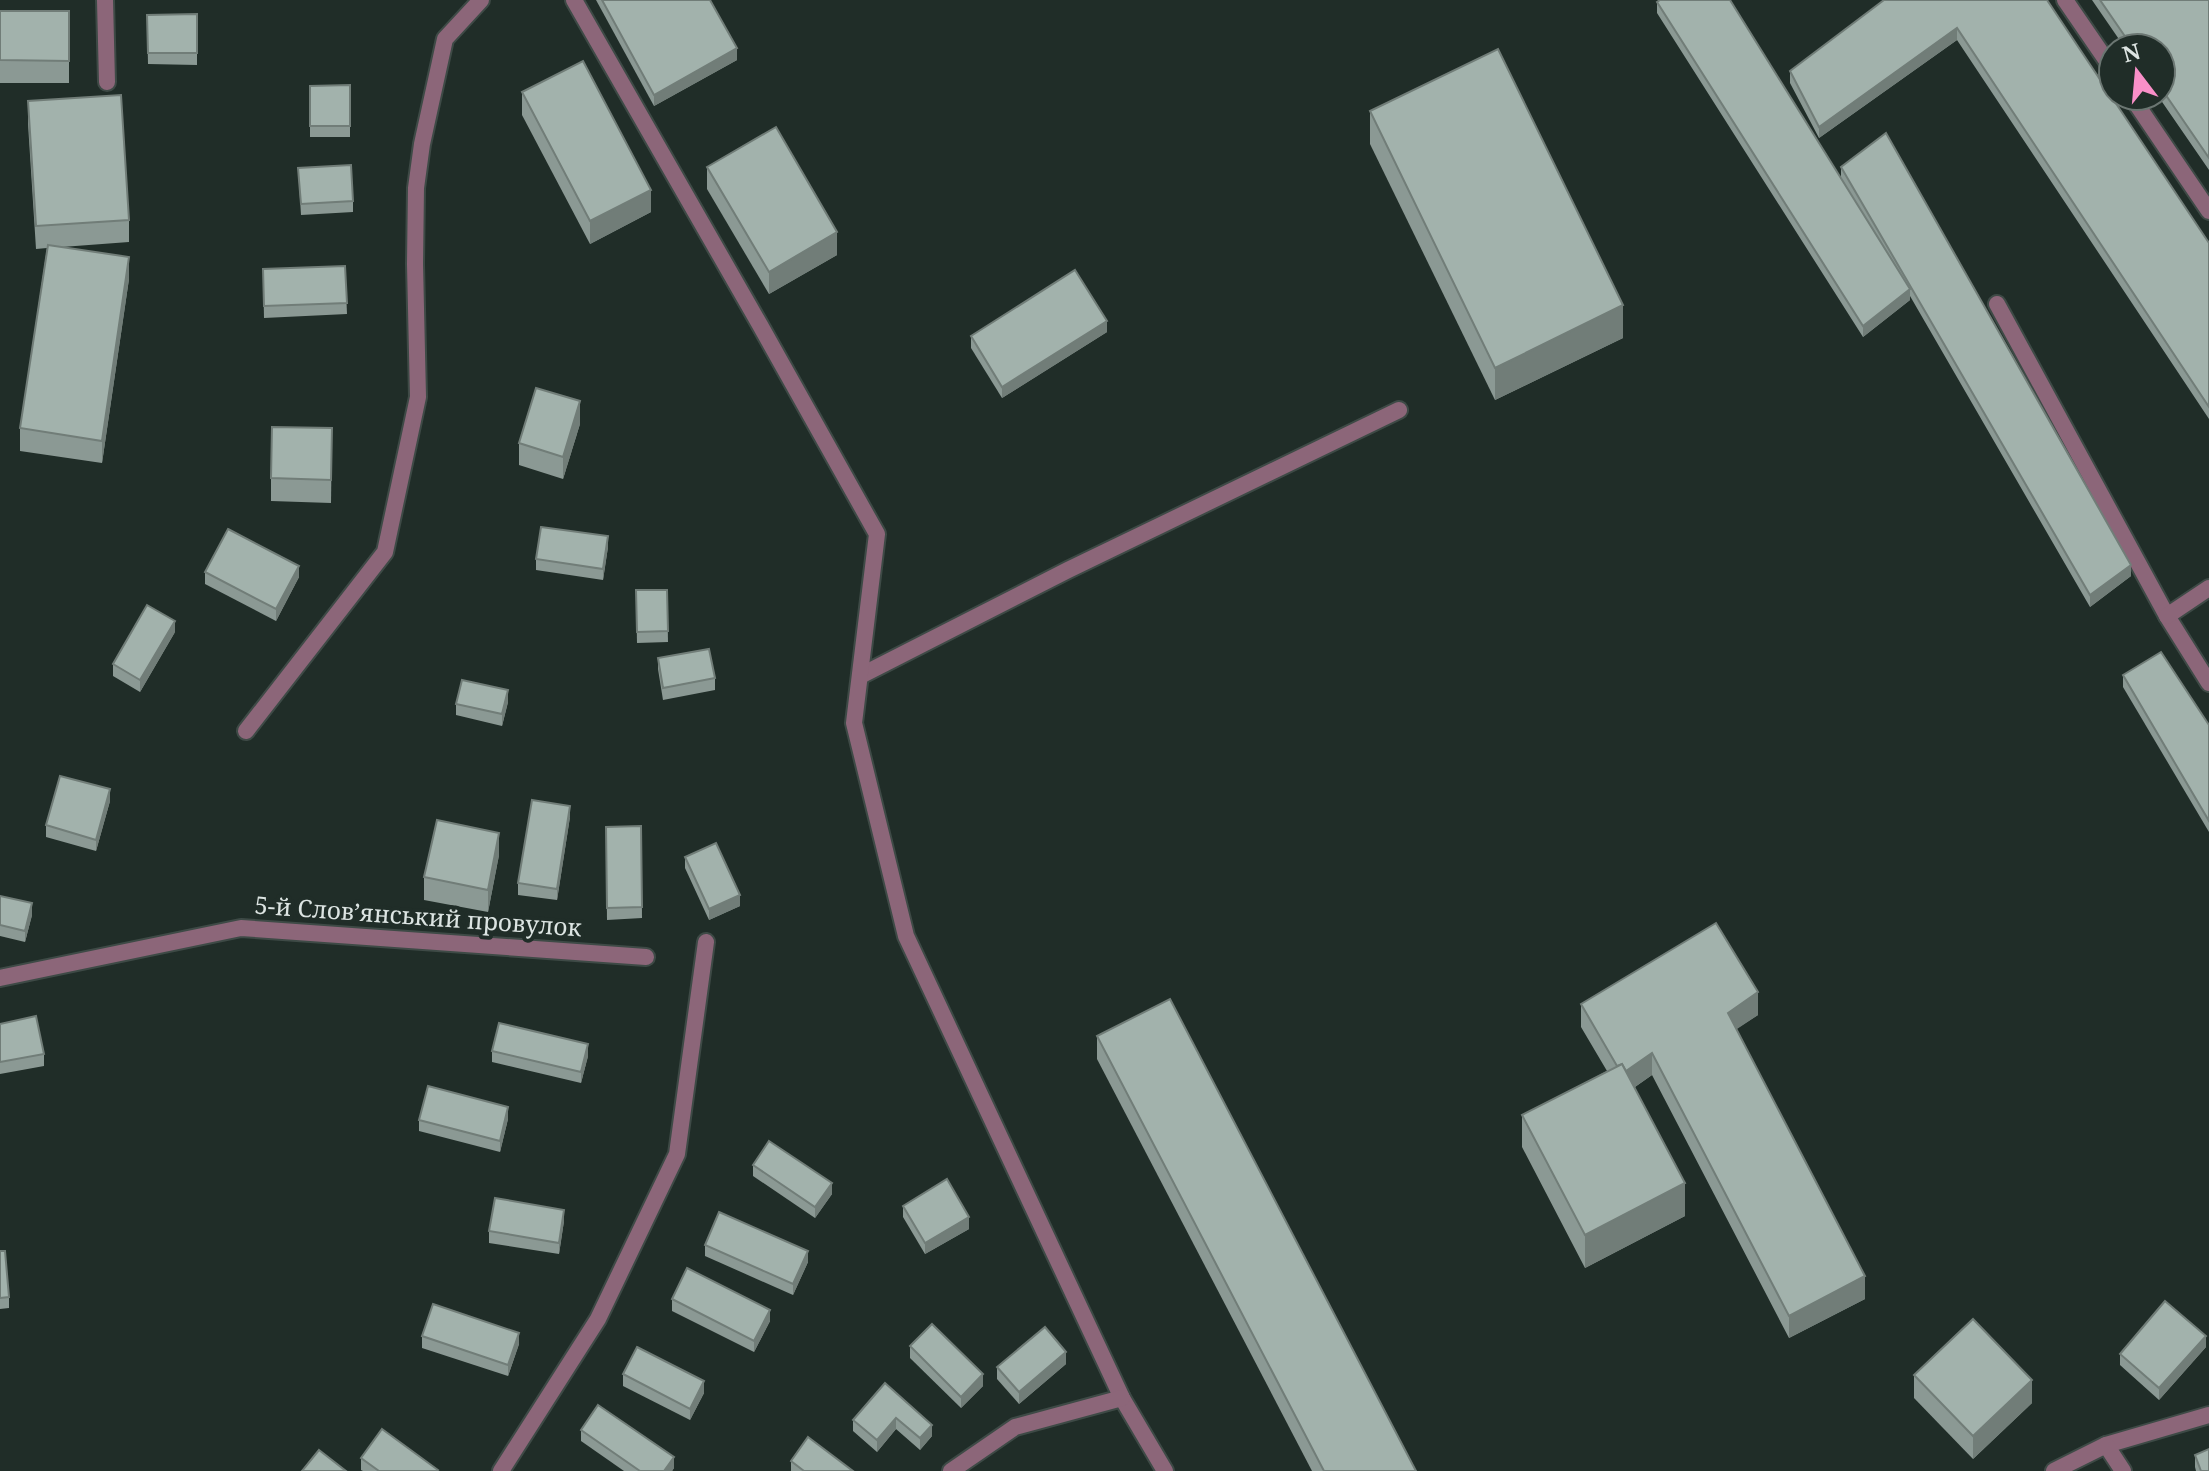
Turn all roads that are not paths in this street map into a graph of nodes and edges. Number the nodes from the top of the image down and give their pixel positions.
1 (105, 0) edge
2 (481, 0) edge
3 (574, 0) edge
4 (2065, 0) edge
5 (2097, 47) edge
6 (107, 82) dead end
7 (2142, 112) edge
8 (2209, 211) edge
9 (1997, 304) dead end
10 (1399, 410) dead end
11 (2209, 588) edge
12 (2167, 616) junction
13 (860, 676) junction
14 (2209, 683) edge
15 (246, 731) dead end
16 (706, 942) dead end
17 (646, 957) dead end
18 (0, 978) edge
19 (1122, 1398) junction
20 (2209, 1415) edge
21 (2106, 1445) junction
22 (501, 1471) edge
23 (951, 1471) edge
24 (1165, 1471) edge
25 (2054, 1471) edge
26 (2123, 1471) edge

1 - 6 street
2 - 15 street
3 - 13 street
4 - 5 street
7 - 8 street
9 - 12 street
10 - 13 street
11 - 12 street
12 - 14 street
13 - 19 street
16 - 22 street
17 - 18 street, 5-й Слов’янський провулок
19 - 23 street
19 - 24 street
20 - 21 street
21 - 25 street
21 - 26 street

